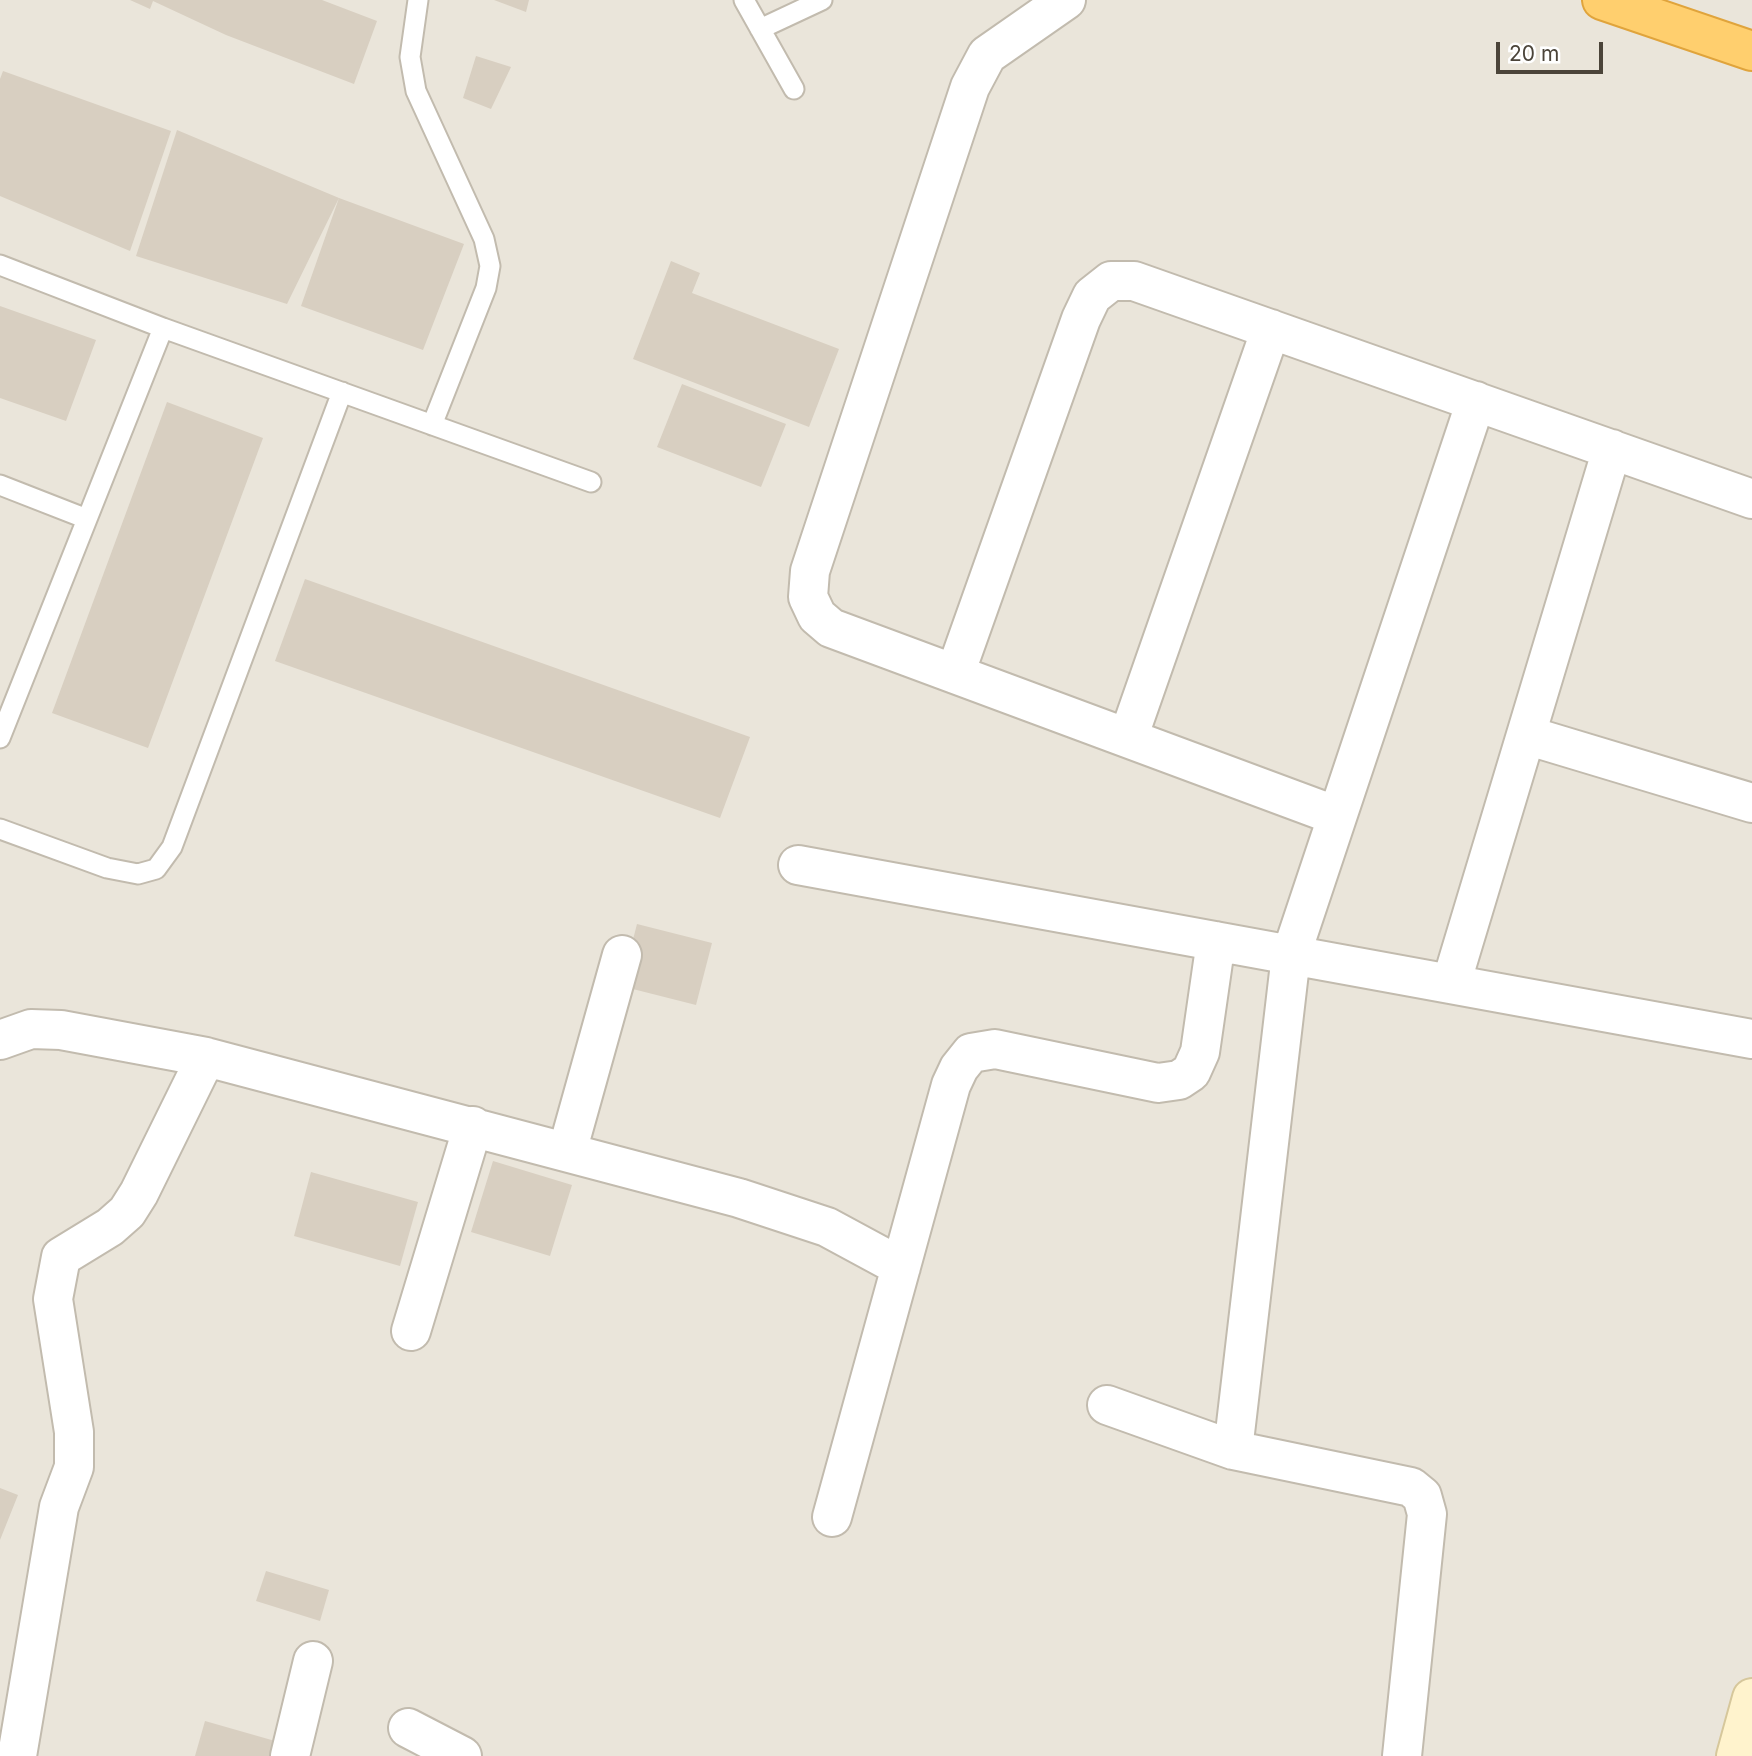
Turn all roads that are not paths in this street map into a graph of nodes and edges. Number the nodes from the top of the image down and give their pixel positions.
1 (418, 0) edge
2 (744, 0) edge
3 (821, 0) edge
4 (1066, 0) edge
5 (1602, 0) edge
6 (760, 29) junction
7 (1752, 51) edge
8 (794, 89) dead end
9 (0, 265) edge
10 (163, 328) junction
11 (1271, 329) junction
12 (342, 392) junction
13 (1476, 401) junction
14 (432, 425) junction
15 (1612, 449) junction
16 (591, 482) dead end
17 (0, 485) edge
18 (1752, 499) edge
19 (87, 519) junction
20 (955, 674) junction
21 (1526, 735) junction
22 (0, 738) edge
23 (1128, 738) junction
24 (1752, 803) edge
25 (1337, 817) junction
26 (0, 829) edge
27 (798, 865) dead end
28 (1216, 941) junction
29 (622, 955) dead end
30 (1291, 955) junction
31 (1451, 984) junction
32 (1752, 1039) edge
33 (0, 1040) edge
34 (206, 1057) junction
35 (473, 1126) junction
36 (567, 1152) junction
37 (901, 1268) junction
38 (411, 1331) dead end
39 (1107, 1405) dead end
40 (1233, 1450) junction
41 (832, 1517) dead end
42 (313, 1661) dead end
43 (1752, 1698) edge
44 (408, 1728) dead end
45 (454, 1754) edge
46 (17, 1756) edge
47 (290, 1756) edge
48 (1402, 1756) edge
49 (1736, 1756) edge

1 - 14 lane
2 - 6 lane
3 - 6 lane
4 - 20 street
5 - 7 highway
6 - 8 lane
9 - 10 lane
10 - 12 lane
10 - 19 lane
11 - 13 street
11 - 20 street
11 - 23 street
12 - 14 lane
12 - 26 lane
13 - 15 street
13 - 25 street
14 - 16 lane
15 - 18 street
15 - 21 street
17 - 19 lane
19 - 22 lane
20 - 23 street
21 - 24 street
21 - 31 street
23 - 25 street
25 - 30 street
27 - 28 street
28 - 30 street
28 - 37 street
29 - 36 street
30 - 31 street
30 - 40 street
31 - 32 street
33 - 34 street
34 - 35 street
34 - 46 street
35 - 36 street
35 - 38 street
36 - 37 street
37 - 41 street
39 - 40 street
40 - 48 street
42 - 47 street
43 - 49 street
44 - 45 street

